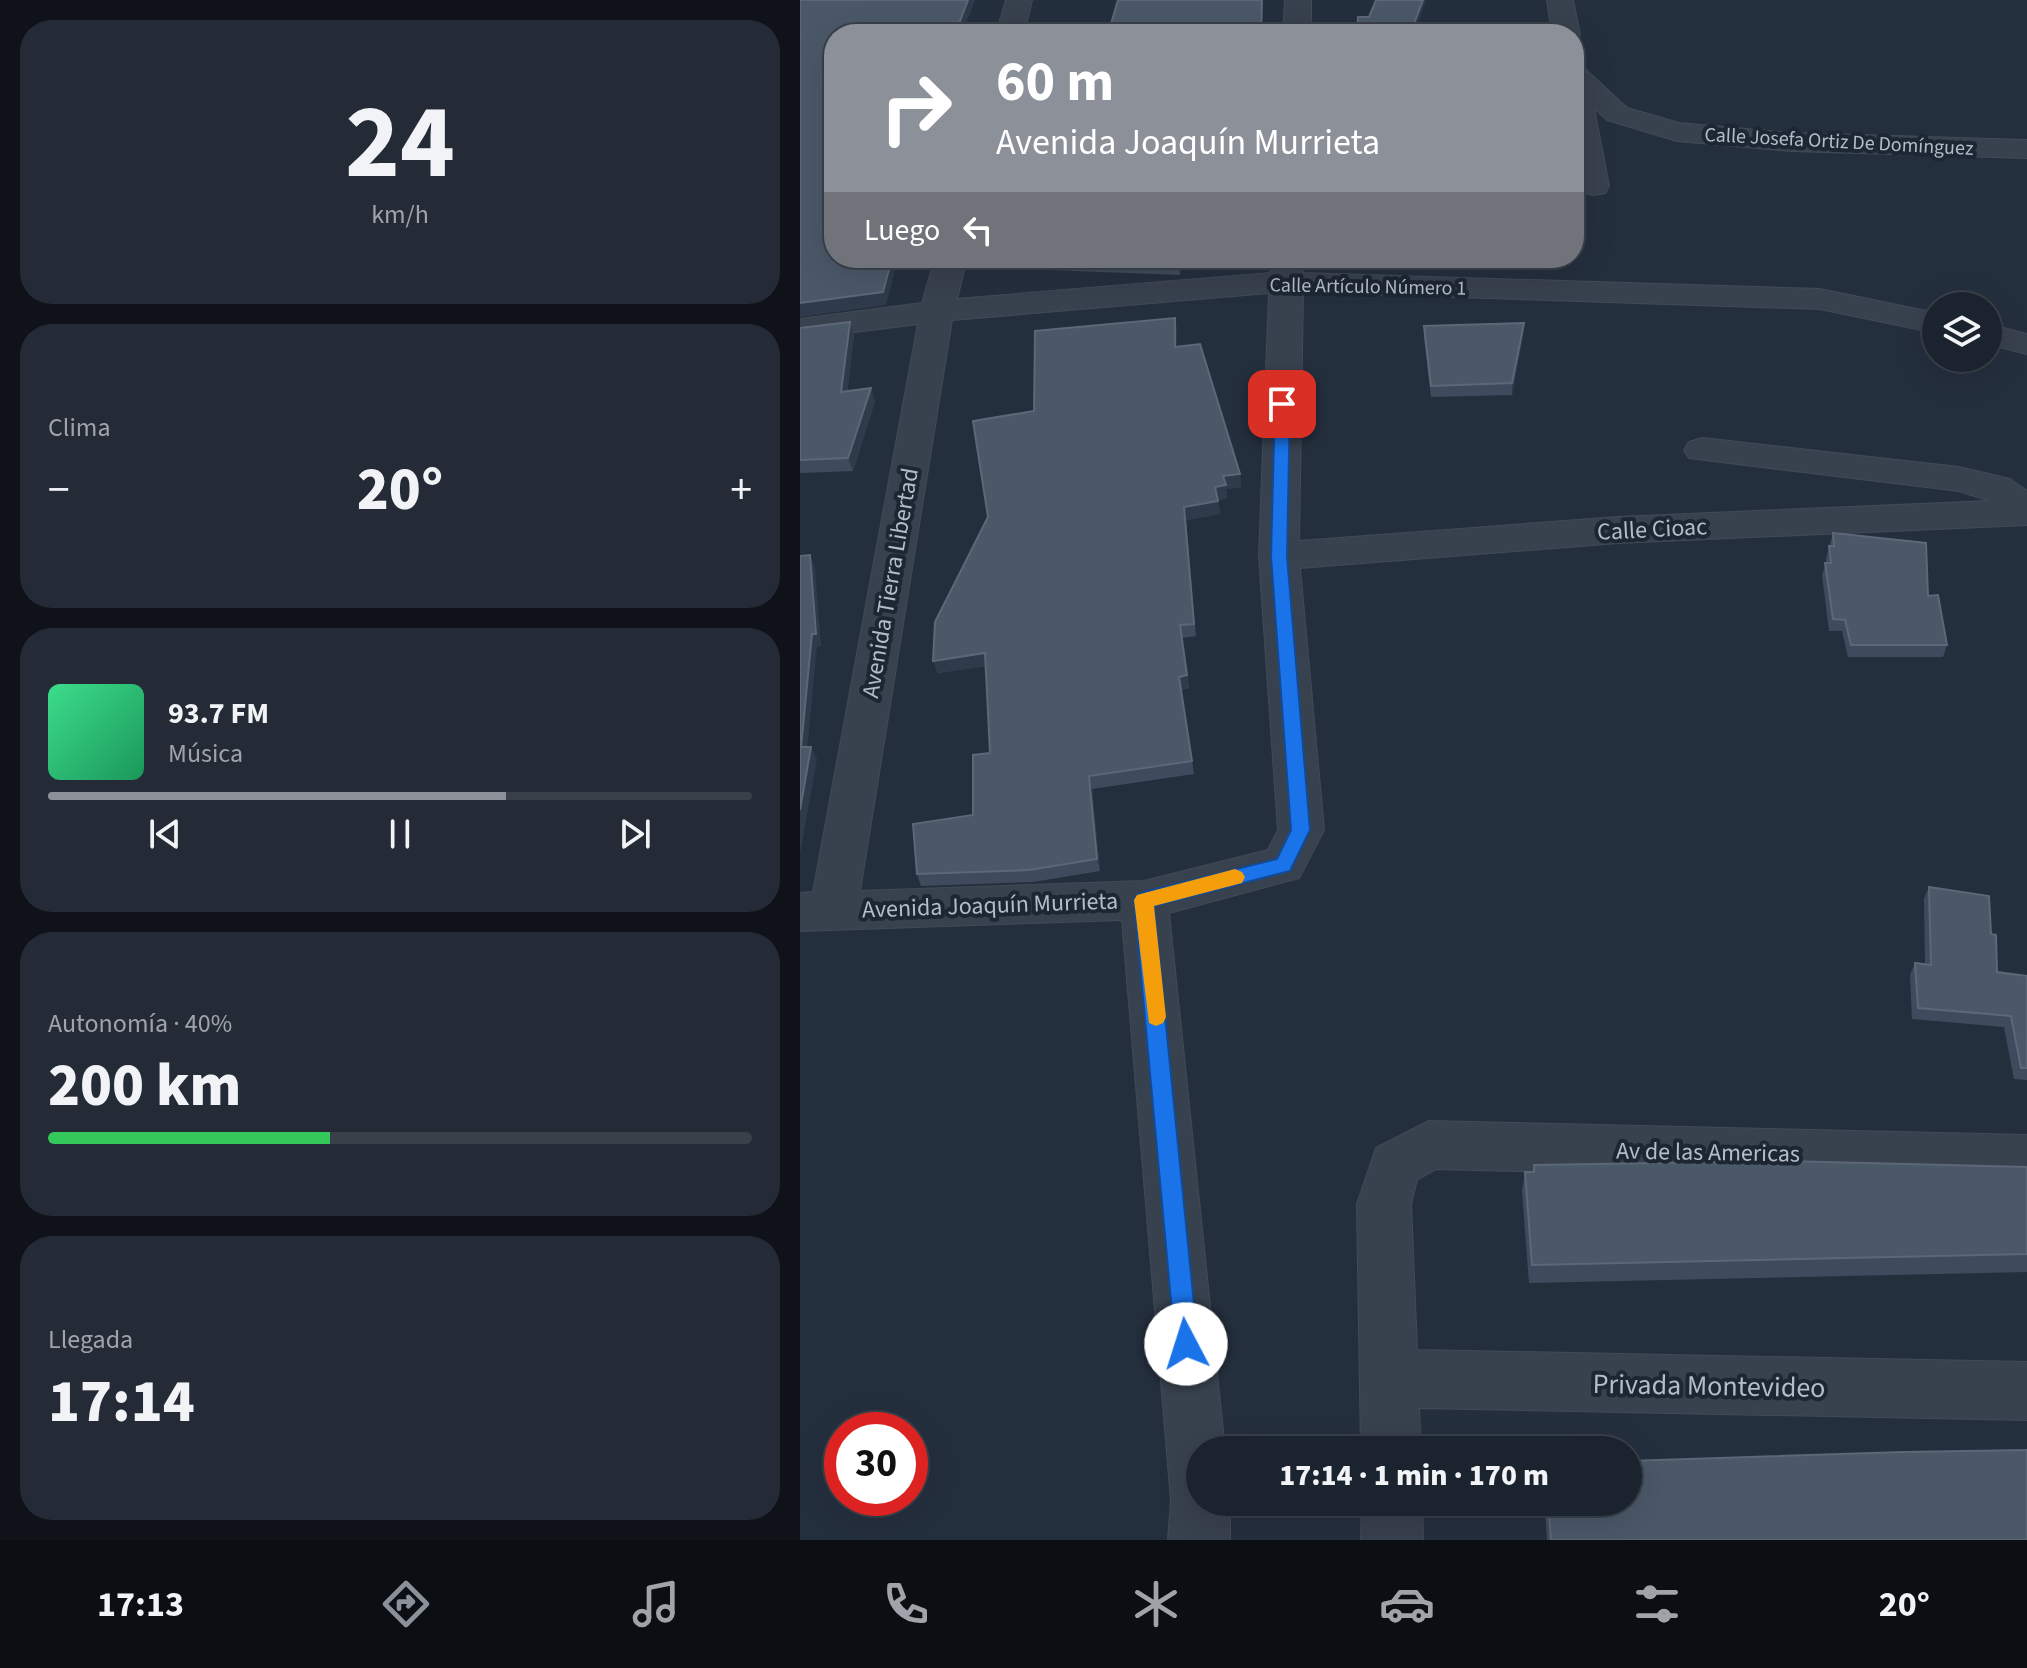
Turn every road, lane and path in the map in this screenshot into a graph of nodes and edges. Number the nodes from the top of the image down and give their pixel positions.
1 (1019, 0) edge
2 (1298, 0) edge
3 (1560, 0) edge
4 (1013, 24) edge
5 (1297, 24) edge
6 (1564, 24) edge
7 (1584, 86) edge
8 (1584, 132) edge
9 (2027, 149) edge
10 (1594, 186) dead end
11 (948, 268) edge
12 (1286, 270) edge
13 (937, 311) junction
14 (1922, 320) edge
15 (800, 329) edge
16 (2002, 338) edge
17 (2027, 344) edge
18 (1702, 450) dead end
19 (2027, 510) edge
20 (1279, 556) junction
21 (1144, 900) junction
22 (816, 911) edge
23 (2027, 1159) edge
24 (1390, 1378) junction
25 (2027, 1391) edge
26 (1194, 1436) edge
27 (1391, 1436) edge
28 (1200, 1516) edge
29 (1392, 1516) edge
30 (1199, 1540) edge
31 (1392, 1540) edge

1 - 4 street
2 - 5 street
3 - 6 street
7 - 9 street, Calle Josefa Ortiz De Domínguez
8 - 10 street
11 - 13 street, Avenida Tierra Libertad
12 - 13 street, Calle Artículo Número 1
12 - 14 street, Calle Artículo Número 1
12 - 20 street, Avenida Joaquín Murrieta
13 - 15 street, Calle Artículo Número 1
13 - 22 street, Avenida Tierra Libertad
16 - 17 street
18 - 19 street
19 - 20 street, Calle Cioac
20 - 21 street, Avenida Joaquín Murrieta
21 - 22 street, Avenida Joaquín Murrieta
21 - 26 street
23 - 24 street, Av de las Americas
24 - 25 street, Privada Montevideo
24 - 27 street
28 - 30 street
29 - 31 street

